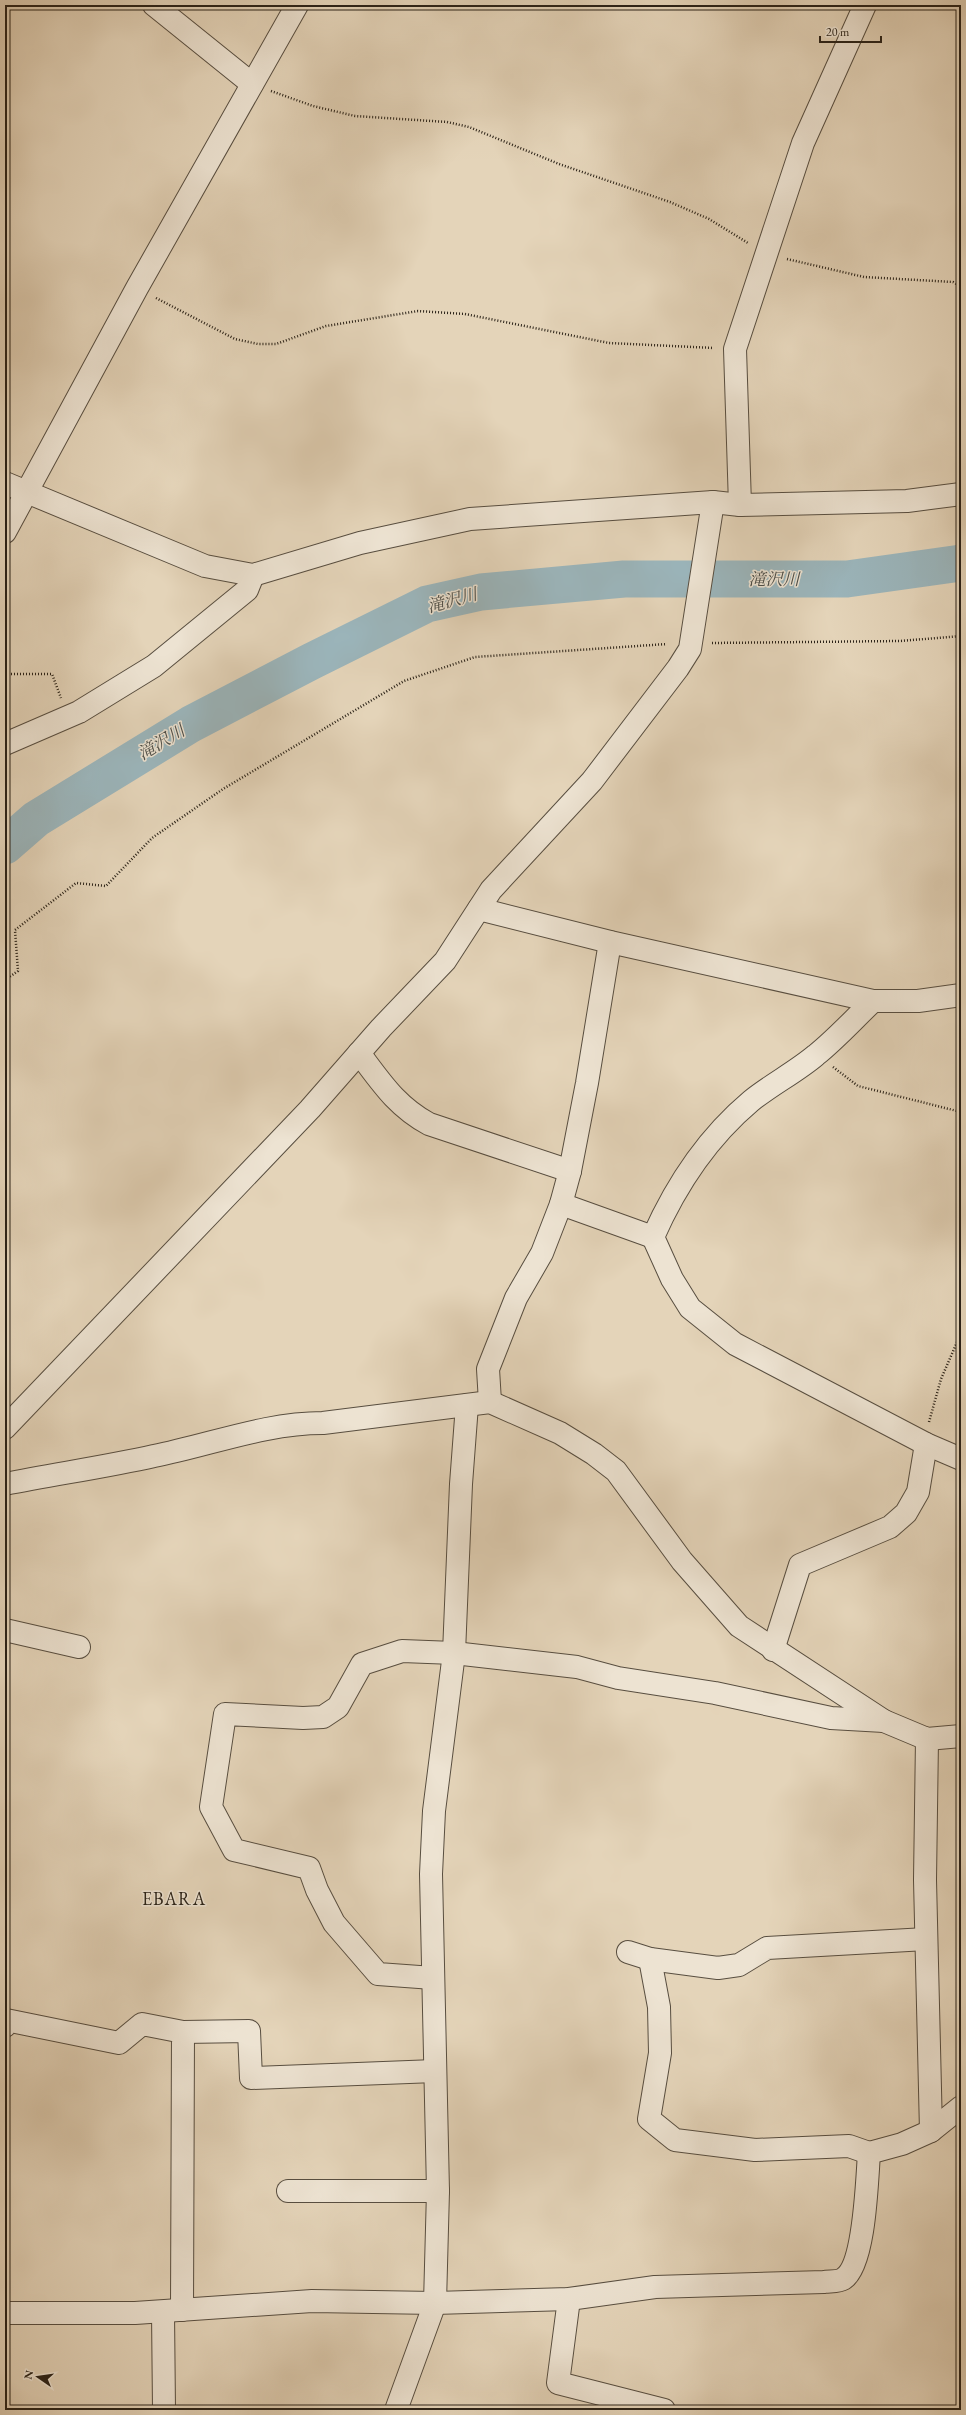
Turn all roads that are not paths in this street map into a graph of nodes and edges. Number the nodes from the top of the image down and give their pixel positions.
1 (154, 5) edge
2 (297, 5) edge
3 (865, 5) edge
4 (252, 84) junction
5 (5, 483) edge
6 (27, 494) junction
7 (961, 494) edge
8 (740, 505) junction
9 (712, 507) junction
10 (5, 532) edge
11 (253, 575) junction
12 (5, 744) edge
13 (479, 909) junction
14 (610, 942) junction
15 (961, 995) edge
16 (873, 1001) junction
17 (359, 1054) junction
18 (570, 1171) junction
19 (561, 1204) junction
20 (653, 1237) junction
21 (490, 1402) junction
22 (468, 1405) junction
23 (5, 1428) edge
24 (926, 1444) junction
25 (961, 1459) edge
26 (5, 1484) edge
27 (5, 1630) edge
28 (79, 1647) dead end
29 (773, 1650) junction
30 (454, 1654) junction
31 (884, 1721) junction
32 (961, 1736) edge
33 (927, 1739) junction
34 (926, 1939) junction
35 (628, 1952) dead end
36 (650, 1959) junction
37 (433, 1978) junction
38 (5, 2026) edge
39 (183, 2032) junction
40 (435, 2071) junction
41 (961, 2107) edge
42 (931, 2131) junction
43 (870, 2153) junction
44 (288, 2191) dead end
45 (438, 2191) junction
46 (569, 2299) junction
47 (435, 2303) junction
48 (172, 2311) junction
49 (5, 2313) edge
50 (659, 2409) edge
51 (164, 2410) edge
52 (396, 2410) edge

1 - 4 street
2 - 4 street
3 - 8 street
4 - 6 street
5 - 6 street
6 - 10 street
6 - 11 street
7 - 8 street
8 - 9 street
9 - 11 street
9 - 13 street
11 - 12 street
13 - 14 street
13 - 17 street
14 - 16 street
14 - 18 street
15 - 16 street
16 - 20 street
17 - 18 street
17 - 23 street
18 - 19 street
19 - 20 street
19 - 21 street
20 - 24 street
21 - 22 street
21 - 29 street
22 - 26 street
22 - 30 street
24 - 25 street
24 - 29 street
27 - 28 street
29 - 31 street
30 - 31 street
30 - 37 street
30 - 37 street
31 - 33 street
32 - 33 street
33 - 34 street
34 - 36 street
34 - 42 street
35 - 36 street
36 - 43 street
37 - 40 street
38 - 39 street
39 - 40 street
39 - 48 street
40 - 45 street
41 - 42 street
42 - 43 street
43 - 46 street
44 - 45 street
45 - 47 street
46 - 47 street
46 - 50 street
47 - 48 street
47 - 52 street
48 - 49 street
48 - 51 street

